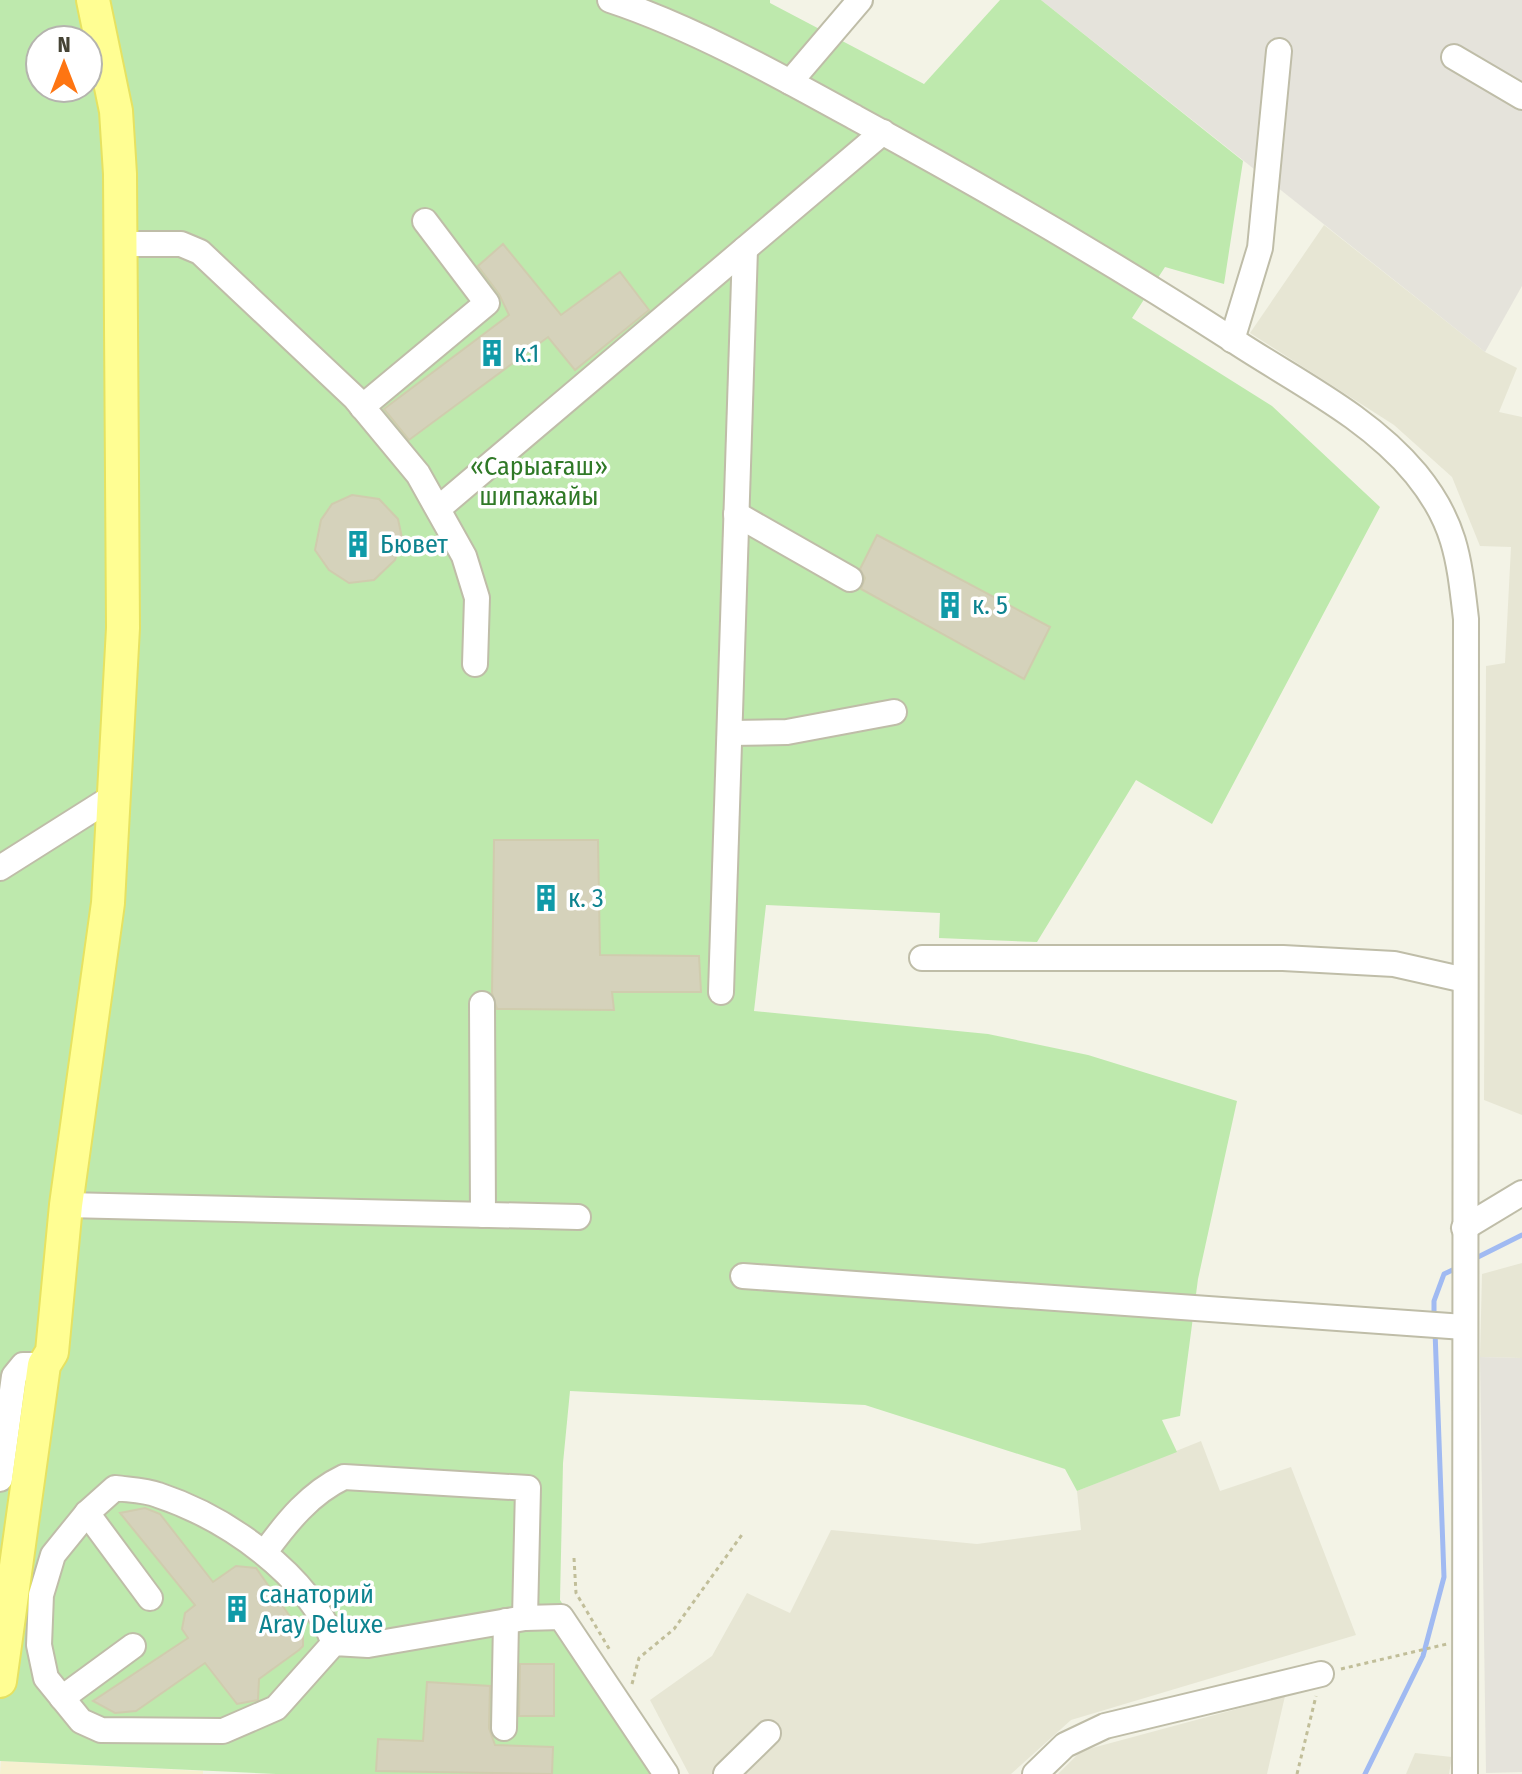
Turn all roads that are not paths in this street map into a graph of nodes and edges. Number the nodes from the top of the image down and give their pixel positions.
1 (93, 0) edge
2 (610, 0) edge
3 (860, 0) edge
4 (652, 8) edge
5 (1279, 51) dead end
6 (1454, 57) dead end
7 (790, 82) junction
8 (1522, 97) edge
9 (883, 132) junction
10 (425, 221) dead end
11 (121, 244) junction
12 (745, 249) junction
13 (1232, 340) junction
14 (362, 407) junction
15 (439, 508) junction
16 (736, 514) junction
17 (850, 579) dead end
18 (475, 664) dead end
19 (894, 712) dead end
20 (730, 733) junction
21 (114, 796) junction
22 (0, 868) edge
23 (922, 958) dead end
24 (1465, 980) junction
25 (721, 992) dead end
26 (482, 1004) dead end
27 (1522, 1193) edge
28 (66, 1205) junction
29 (483, 1215) junction
30 (578, 1217) dead end
31 (1464, 1228) junction
32 (743, 1276) dead end
33 (1464, 1327) junction
34 (44, 1365) junction
35 (0, 1479) edge
36 (87, 1513) junction
37 (265, 1552) junction
38 (150, 1598) dead end
39 (515, 1619) junction
40 (334, 1643) junction
41 (133, 1646) dead end
42 (1321, 1674) road end
43 (0, 1676) edge
44 (62, 1698) junction
45 (504, 1728) dead end
46 (768, 1733) dead end
47 (666, 1774) edge
48 (726, 1774) edge
49 (1035, 1774) edge
50 (1465, 1774) edge

1 - 11 main road
2 - 4 street
3 - 7 street
4 - 7 street
5 - 13 street
6 - 8 street
7 - 9 street
9 - 12 street
9 - 13 street
10 - 14 street
11 - 14 street
11 - 21 main road
12 - 15 street
12 - 16 street
13 - 24 street
14 - 15 street
15 - 18 street
16 - 17 street
16 - 20 street
19 - 20 street
20 - 25 street
21 - 22 street
21 - 28 main road
23 - 24 street
24 - 31 street
26 - 29 street
27 - 31 street
28 - 29 street
28 - 34 main road
29 - 30 street
31 - 33 street
32 - 33 street
33 - 50 street
34 - 35 street
34 - 43 main road
36 - 37 street
36 - 38 street
36 - 44 street
37 - 39 street
37 - 40 street
39 - 40 street
39 - 45 street
39 - 47 street
40 - 44 street
41 - 44 street
42 - 49 street
46 - 48 street

